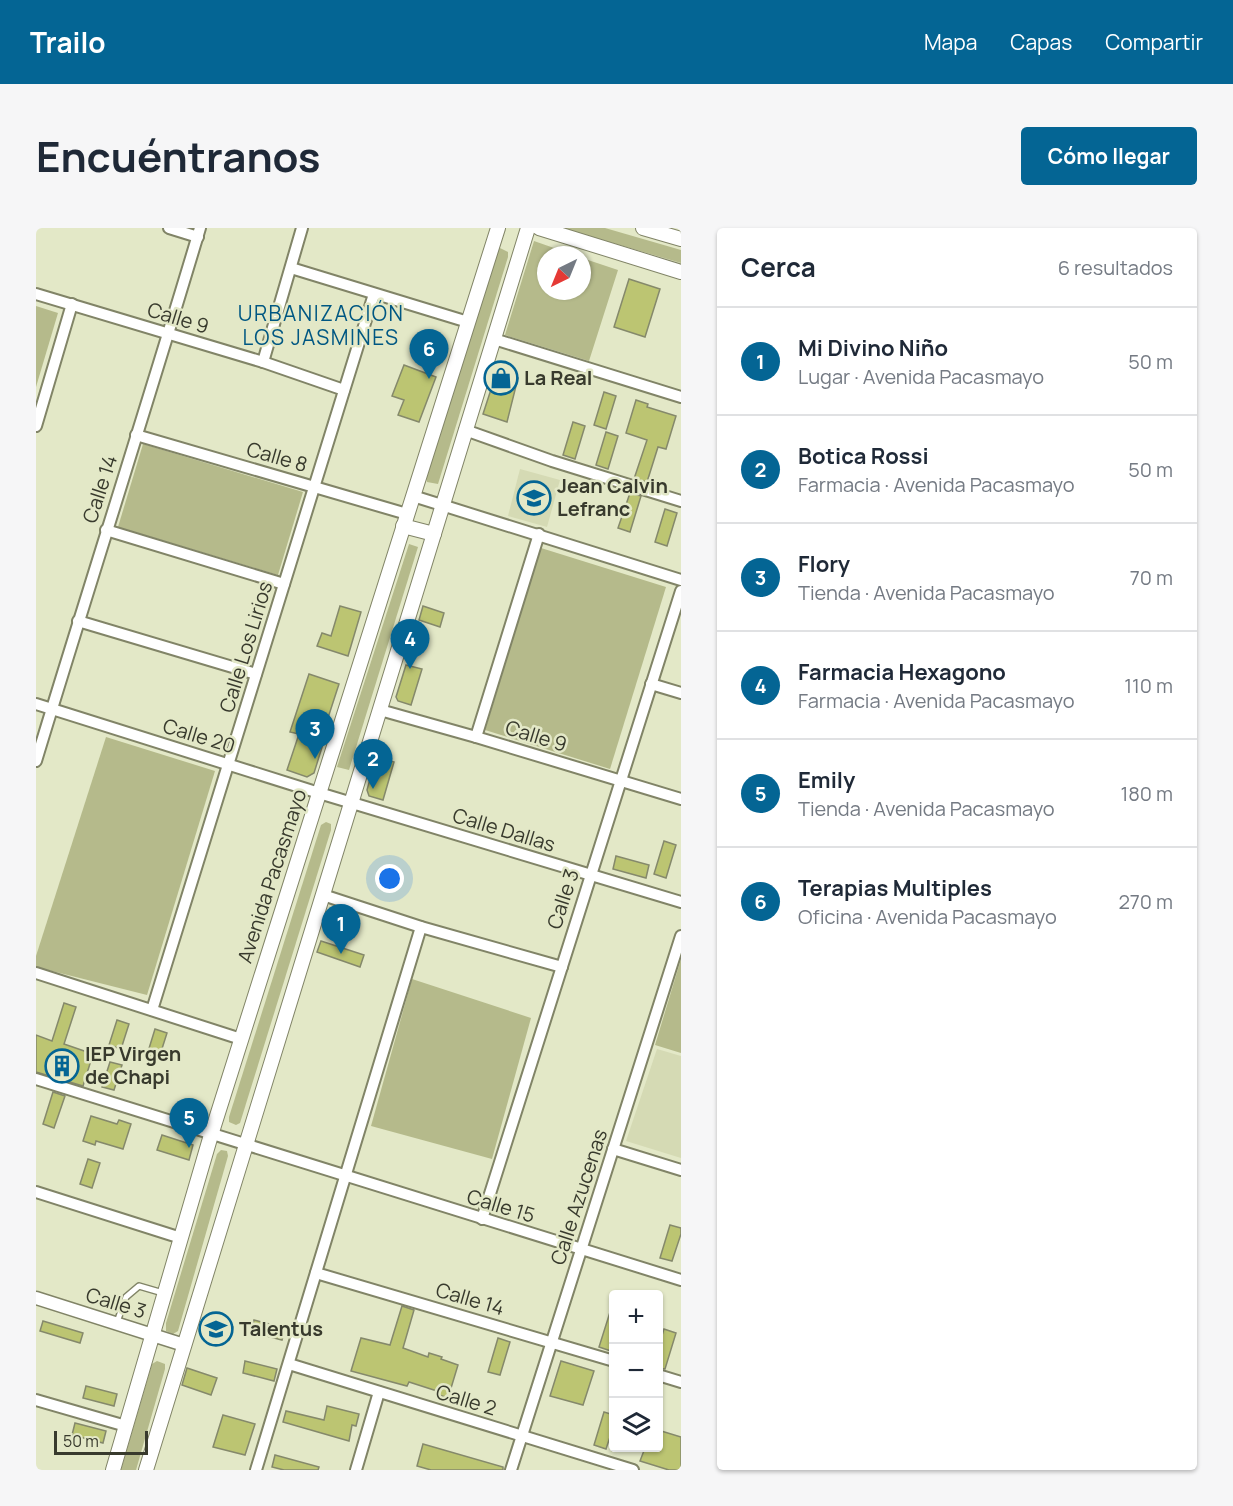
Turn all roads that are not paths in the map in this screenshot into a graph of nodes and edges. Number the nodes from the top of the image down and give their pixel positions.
1 (169, 228) edge
2 (302, 228) edge
3 (498, 228) edge
4 (528, 228) edge
5 (539, 228) edge
6 (643, 228) edge
7 (199, 232) edge
8 (681, 239) edge
9 (291, 268) junction
10 (681, 272) edge
11 (36, 294) edge
12 (374, 294) junction
13 (72, 304) junction
14 (468, 322) junction
15 (169, 335) junction
16 (494, 339) junction
17 (263, 362) junction
18 (344, 390) junction
19 (681, 397) edge
20 (39, 402) edge
21 (36, 426) edge
22 (465, 430) junction
23 (136, 435) junction
24 (314, 487) junction
25 (413, 496) junction
26 (681, 501) edge
27 (442, 504) junction
28 (405, 520) junction
29 (106, 530) junction
30 (434, 534) junction
31 (539, 534) junction
32 (681, 580) edge
33 (284, 584) junction
34 (681, 591) edge
35 (678, 613) edge
36 (78, 621) junction
37 (256, 674) junction
38 (651, 684) junction
39 (681, 693) edge
40 (36, 704) edge
41 (52, 709) junction
42 (380, 710) junction
43 (476, 737) junction
44 (36, 761) edge
45 (229, 764) junction
46 (619, 781) junction
47 (319, 793) junction
48 (681, 799) edge
49 (351, 802) junction
50 (591, 875) junction
51 (323, 895) junction
52 (681, 902) edge
53 (421, 927) junction
54 (681, 936) edge
55 (562, 967) junction
56 (36, 973) edge
57 (152, 1010) junction
58 (241, 1039) junction
59 (36, 1079) edge
60 (210, 1135) junction
61 (246, 1145) junction
62 (613, 1149) junction
63 (681, 1170) edge
64 (346, 1177) junction
65 (36, 1192) edge
66 (482, 1219) junction
67 (181, 1238) junction
68 (581, 1250) junction
69 (316, 1273) junction
70 (681, 1280) edge
71 (164, 1294) junction
72 (36, 1298) edge
73 (117, 1323) junction
74 (153, 1335) junction
75 (552, 1341) junction
76 (184, 1345) junction
77 (609, 1358) edge
78 (289, 1365) junction
79 (663, 1377) edge
80 (681, 1382) edge
81 (379, 1392) junction
82 (36, 1400) edge
83 (126, 1426) junction
84 (522, 1436) junction
85 (113, 1470) edge
86 (146, 1470) edge
87 (256, 1470) edge
88 (356, 1470) edge
89 (511, 1470) edge
90 (633, 1470) edge

1 - 7 street
2 - 9 street
3 - 14 main road, Avenida Pacasmayo
4 - 16 main road
5 - 10 main road
6 - 8 main road
7 - 15 street, Calle 14
9 - 12 street
9 - 17 street
11 - 13 street, Calle 9
12 - 14 street
12 - 18 street, Calle Los Lirios
13 - 15 street, Calle 9
13 - 20 street
14 - 25 main road, Avenida Pacasmayo
15 - 17 street, Calle 9
15 - 23 street, Calle 14
16 - 19 street
16 - 22 main road
17 - 18 street, Calle 9
18 - 24 street, Calle Los Lirios
20 - 21 street
22 - 26 street
22 - 27 main road
23 - 24 street, Calle 8
23 - 29 street, Calle 14
24 - 28 street, Calle 8
24 - 33 street, Calle Los Lirios
25 - 27 street
25 - 28 main road, Avenida Pacasmayo
27 - 30 main road
27 - 31 street
28 - 30 main road
28 - 47 main road, Avenida Pacasmayo
29 - 33 street
29 - 36 street, Calle 14
30 - 42 main road
31 - 32 street
31 - 43 street
33 - 37 street, Calle Los Lirios
34 - 35 street, Calle 3
35 - 38 street, Calle 3
36 - 37 street
36 - 41 street, Calle 14
37 - 45 street, Calle Los Lirios
38 - 39 street
38 - 46 street, Calle 3
40 - 41 street, Calle 20
41 - 44 street, Calle 14
41 - 45 street, Calle 20
42 - 43 street, Calle 9
42 - 49 main road
43 - 46 street, Calle 9
45 - 47 street, Calle 20
45 - 57 street, Calle Los Lirios
46 - 48 street, Calle 9
46 - 50 street, Calle 3
47 - 49 street, Calle 20
47 - 58 main road, Avenida Pacasmayo
49 - 50 street, Calle Dallas
49 - 51 main road
50 - 52 street, Calle Dallas
50 - 55 street, Calle 3
51 - 53 street
51 - 61 main road
53 - 55 street
53 - 64 street
54 - 62 street, Calle Azucenas
55 - 66 street, Calle 3
56 - 57 street
57 - 58 street
58 - 60 main road, Avenida Pacasmayo
59 - 60 street, Calle 15
60 - 61 street, Calle 15
60 - 67 main road, Avenida Pacasmayo
61 - 64 street, Calle 15
61 - 76 main road
62 - 63 street
62 - 68 street, Calle Azucenas
64 - 66 street, Calle 15
64 - 69 street
65 - 67 street
66 - 68 street, Calle 15
67 - 71 main road, Avenida Pacasmayo
68 - 70 street, Calle 15
68 - 75 street, Calle Azucenas
69 - 75 street, Calle 14
69 - 78 street
71 - 73 lane
71 - 74 main road, Avenida Pacasmayo
72 - 73 street, Calle 3
73 - 74 street, Calle 3
74 - 76 street, Calle 3
74 - 83 main road, Avenida Pacasmayo
75 - 77 street, Calle 14
75 - 84 street, Calle Azucenas
76 - 86 main road
78 - 81 street, Calle 2
78 - 87 street
79 - 80 street
81 - 84 street, Calle 2
81 - 88 street
82 - 83 street
83 - 85 main road, Avenida Pacasmayo
84 - 89 street, Calle Azucenas
84 - 90 street, Calle 2

